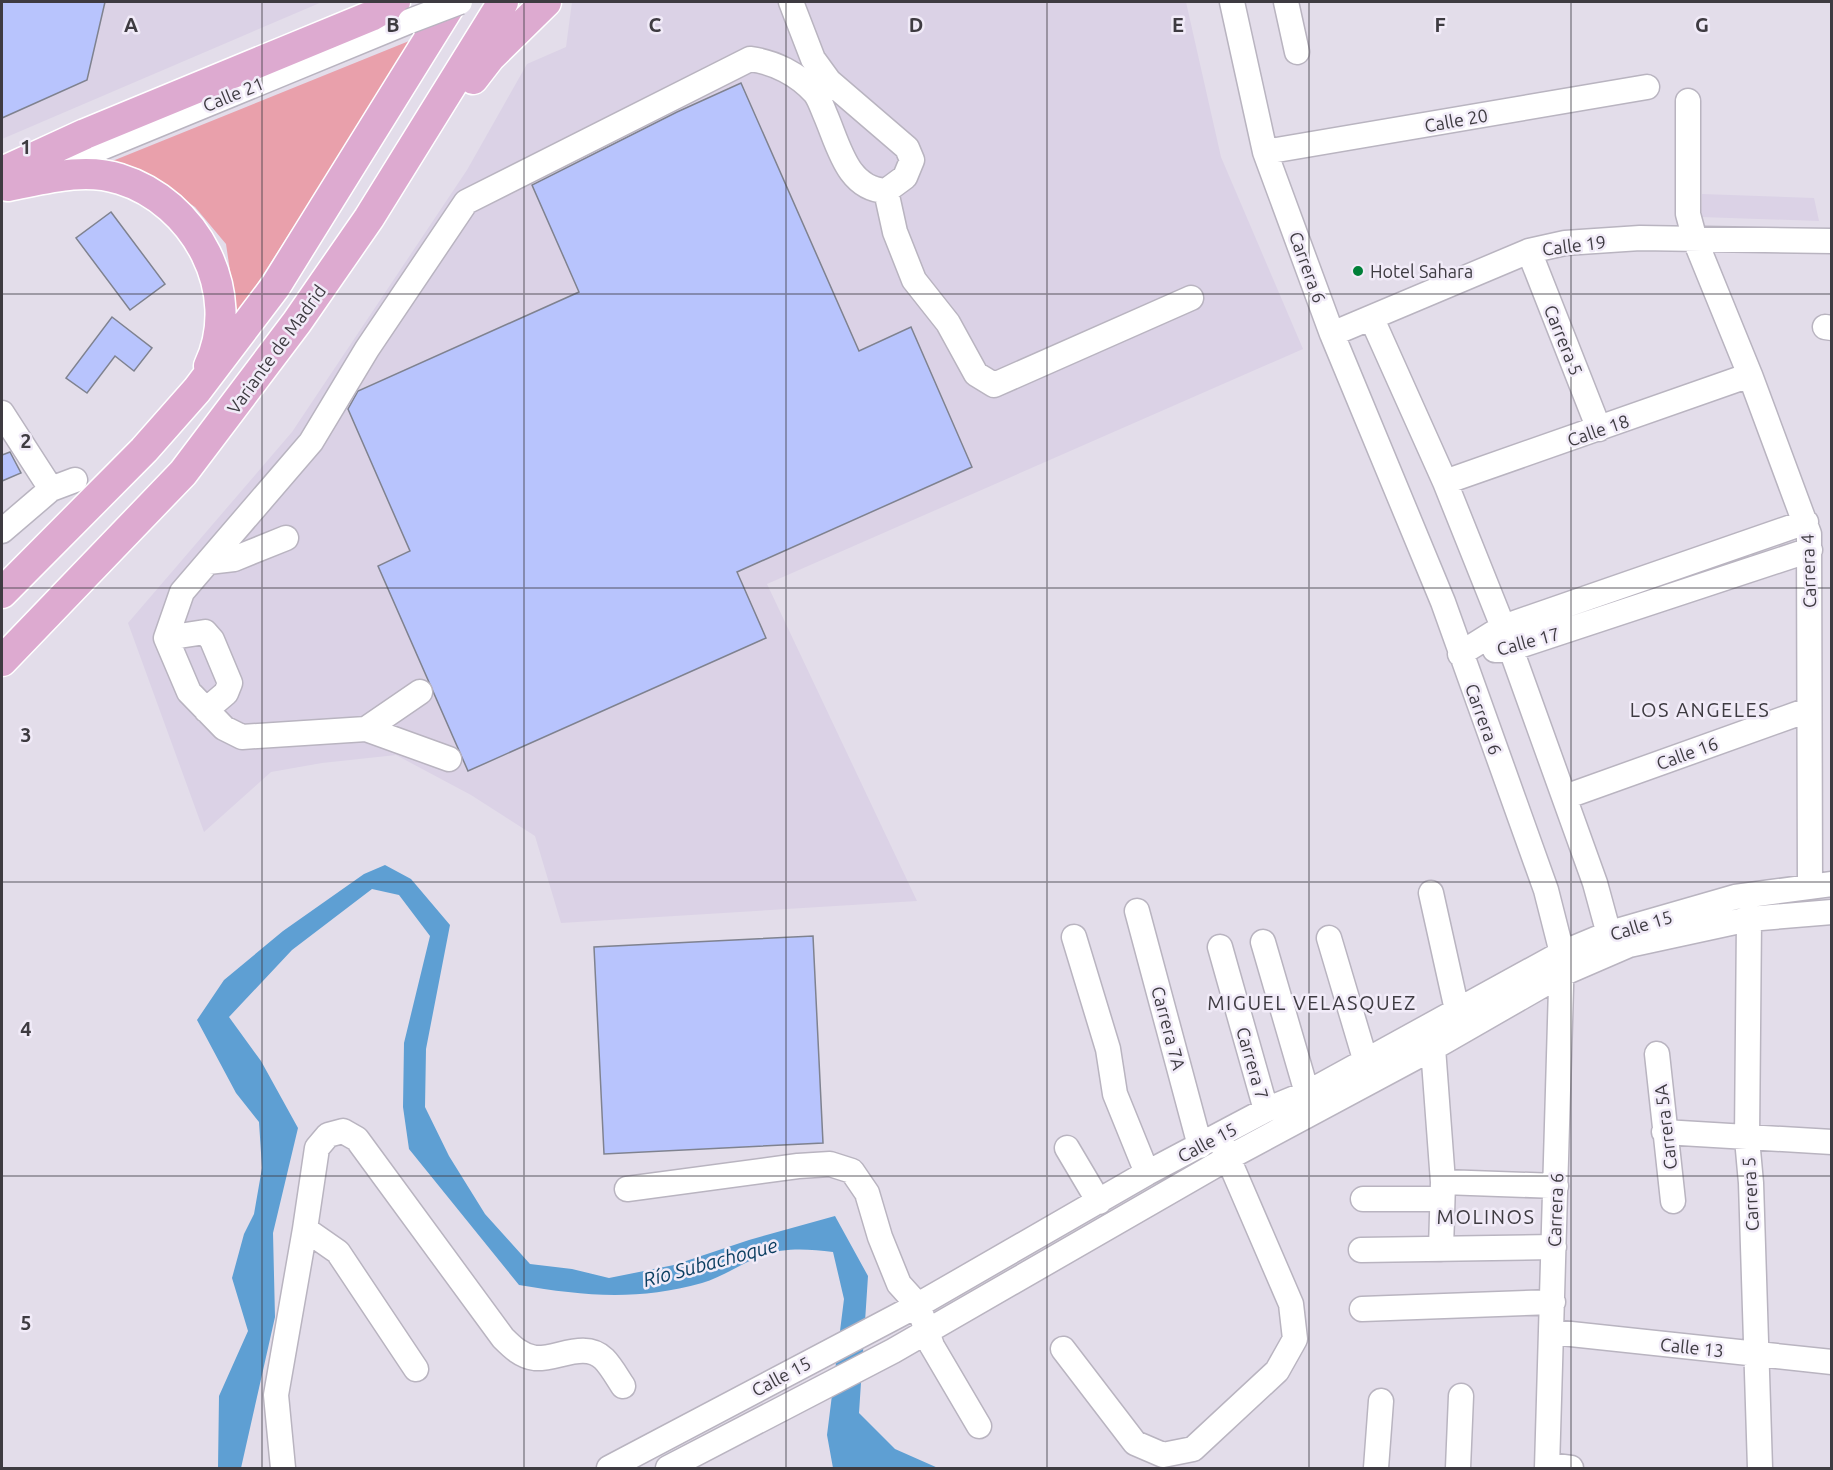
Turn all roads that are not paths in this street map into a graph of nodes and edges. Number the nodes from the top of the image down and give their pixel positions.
1 (452, 2) edge
2 (460, 2) edge
3 (503, 2) edge
4 (546, 2) edge
5 (791, 2) edge
6 (1232, 2) edge
7 (1286, 2) edge
8 (403, 11) edge
9 (1297, 52) dead end
10 (822, 87) junction
11 (1647, 87) dead end
12 (1688, 101) dead end
13 (1265, 152) junction
14 (3, 184) edge
15 (886, 192) junction
16 (369, 218) junction
17 (1695, 240) junction
18 (1832, 241) edge
19 (1529, 251) junction
20 (1191, 298) dead end
21 (1372, 319) junction
22 (1332, 334) junction
23 (1750, 375) junction
24 (197, 390) junction
25 (2, 413) edge
26 (1599, 429) junction
27 (8, 438) edge
28 (75, 480) dead end
29 (1445, 482) junction
30 (51, 489) junction
31 (2, 530) edge
32 (1814, 535) edge
33 (286, 538) dead end
34 (208, 562) junction
35 (2, 592) edge
36 (166, 638) junction
37 (1506, 638) junction
38 (1460, 654) junction
39 (2, 661) edge
40 (420, 692) dead end
41 (206, 710) junction
42 (1808, 710) junction
43 (366, 729) junction
44 (449, 759) dead end
45 (1565, 797) junction
46 (1821, 886) edge
47 (1431, 893) dead end
48 (1137, 911) dead end
49 (1832, 912) edge
50 (1749, 919) junction
51 (1074, 937) dead end
52 (1329, 938) dead end
53 (1263, 942) dead end
54 (1612, 942) junction
55 (1220, 947) dead end
56 (1562, 963) junction
57 (1457, 1010) junction
58 (1433, 1048) junction
59 (1657, 1054) dead end
60 (1365, 1059) junction
61 (1307, 1093) junction
62 (1266, 1110) junction
63 (1664, 1132) junction
64 (1747, 1139) junction
65 (1832, 1142) edge
66 (1215, 1147) junction
67 (1067, 1148) dead end
68 (1092, 1159) dead end
69 (1147, 1173) junction
70 (1556, 1186) junction
71 (627, 1189) dead end
72 (1442, 1190) junction
73 (1103, 1199) junction
74 (1364, 1199) dead end
75 (1673, 1200) dead end
76 (305, 1229) junction
77 (1554, 1247) junction
78 (1441, 1249) junction
79 (1361, 1250) dead end
80 (1553, 1302) junction
81 (918, 1305) junction
82 (1362, 1309) dead end
83 (1552, 1332) junction
84 (926, 1333) junction
85 (1063, 1349) dead end
86 (1756, 1354) junction
87 (1832, 1362) edge
88 (416, 1369) dead end
89 (623, 1386) dead end
90 (1461, 1396) dead end
91 (1381, 1401) dead end
92 (979, 1426) dead end
93 (614, 1467) edge
94 (1555, 1467) edge
95 (283, 1468) edge
96 (668, 1468) edge
97 (1376, 1468) edge
98 (1458, 1468) edge
99 (1761, 1468) edge

1 - 24 main road, Variante de Madrid
2 - 8 street, bridge
3 - 16 main road, Variante de Madrid
4 - 16 main road
5 - 10 street
6 - 13 street, Carrera 6
7 - 9 street
8 - 14 main road
10 - 15 street
10 - 15 street
10 - 34 street
11 - 13 street, Calle 20
12 - 17 street, Carrera 4
13 - 22 street, Carrera 6
14 - 24 main road
15 - 20 street
16 - 39 main road, Variante de Madrid
17 - 18 street, Calle 19
17 - 19 street, Calle 19
17 - 23 street, Carrera 4
19 - 21 street, Calle 19
19 - 26 street, Carrera 5
21 - 22 street, Calle 19
21 - 29 street
22 - 38 street, Carrera 6
23 - 26 street, Calle 18
23 - 32 street, Carrera 4
24 - 35 main road, Variante de Madrid
25 - 27 street
26 - 29 street, Calle 18
27 - 30 street
28 - 30 street
29 - 37 street
30 - 31 street
32 - 37 street, Calle 17
32 - 42 street, Carrera 4
33 - 34 street
34 - 36 street
36 - 41 street
36 - 41 street
37 - 38 street, Calle 17
37 - 45 street
38 - 56 street, Carrera 6
40 - 43 street
41 - 43 street
42 - 45 street, Calle 16
42 - 46 street, Carrera 4
43 - 44 street
45 - 54 street
46 - 54 street, Calle 15
47 - 57 street
48 - 66 street, Carrera 7A
49 - 50 street, Calle 15
50 - 54 street, Calle 15
50 - 64 street, Carrera 5
51 - 69 street
52 - 60 street
53 - 61 street
54 - 56 street, Calle 15
55 - 62 street, Carrera 7
56 - 57 street, Calle 15
56 - 58 street, Calle 15
56 - 70 street, Carrera 6
57 - 60 street, Calle 15
58 - 66 street, Calle 15
58 - 72 street
59 - 63 street, Carrera 5A
60 - 61 street, Calle 15
61 - 62 street, Calle 15
62 - 66 street, Calle 15
63 - 64 street
63 - 75 street, Carrera 5A
64 - 65 street
64 - 86 street, Carrera 5
66 - 69 street, Calle 15
66 - 84 street, Calle 15
66 - 85 street, Carrera 7A
67 - 73 street
68 - 73 street
69 - 73 street, Calle 15
70 - 72 street
70 - 77 street, Carrera 6
71 - 81 street
72 - 74 street
72 - 78 street
73 - 81 street, Calle 15
76 - 88 street
76 - 89 street
76 - 95 street
77 - 78 street
77 - 80 street, Carrera 6
78 - 79 street
80 - 82 street
80 - 83 street, Carrera 6
81 - 84 street
81 - 93 street, Calle 15
83 - 86 street, Calle 13
83 - 94 street, Carrera 6
84 - 92 street
84 - 96 street, Calle 15
86 - 87 street, Calle 13
86 - 99 street, Carrera 5
90 - 98 street
91 - 97 street

